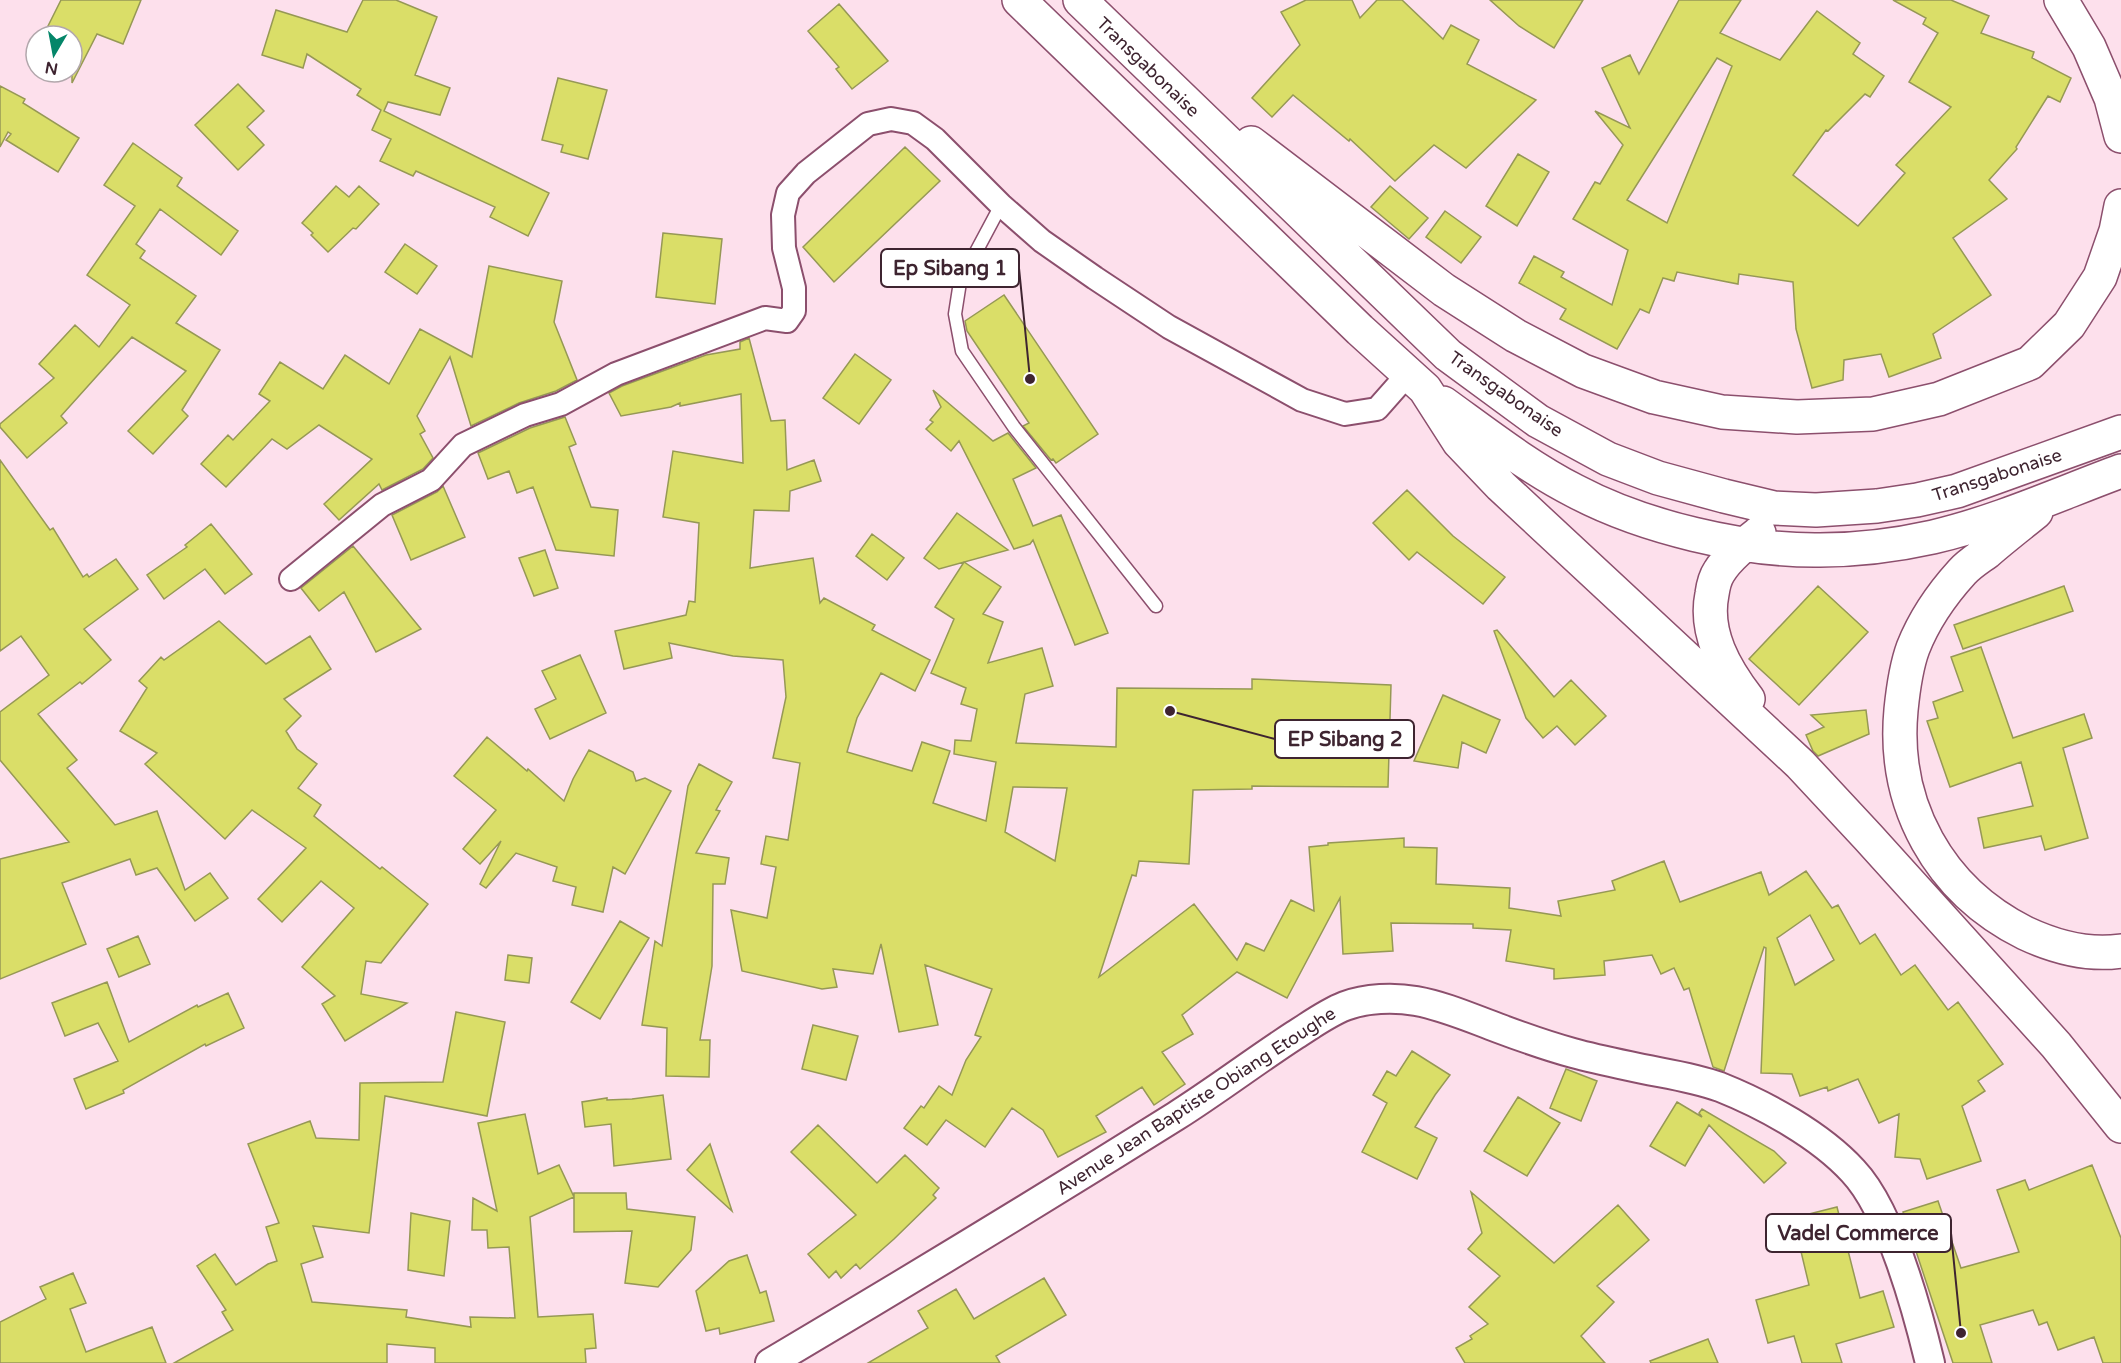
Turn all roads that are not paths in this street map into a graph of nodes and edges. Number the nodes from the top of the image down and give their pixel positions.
1 (1019, 0) edge
2 (1080, 0) edge
3 (2061, 0) edge
4 (1209, 126) junction
5 (2121, 136) edge
6 (1001, 205) junction
7 (2121, 206) edge
8 (1416, 382) junction
9 (2121, 432) edge
10 (2121, 471) edge
11 (1956, 491) junction
12 (2057, 495) junction
13 (1746, 543) junction
14 (291, 579) dead end
15 (1156, 606) dead end
16 (1800, 764) junction
17 (2121, 951) edge
18 (2121, 1126) edge
19 (770, 1363) edge
20 (1930, 1363) edge

1 - 8 highway, Transgabonaise
2 - 4 highway, Transgabonaise
3 - 5 highway
4 - 7 highway
4 - 11 highway, Transgabonaise
6 - 8 street
6 - 14 street
6 - 15 lane
8 - 13 highway, Transgabonaise
8 - 16 highway
9 - 11 highway, Transgabonaise
10 - 12 highway, Transgabonaise
11 - 13 highway
12 - 13 highway, Transgabonaise
12 - 17 highway
13 - 16 highway
16 - 18 highway
19 - 20 street, Avenue Jean Baptiste Obiang Etoughe

